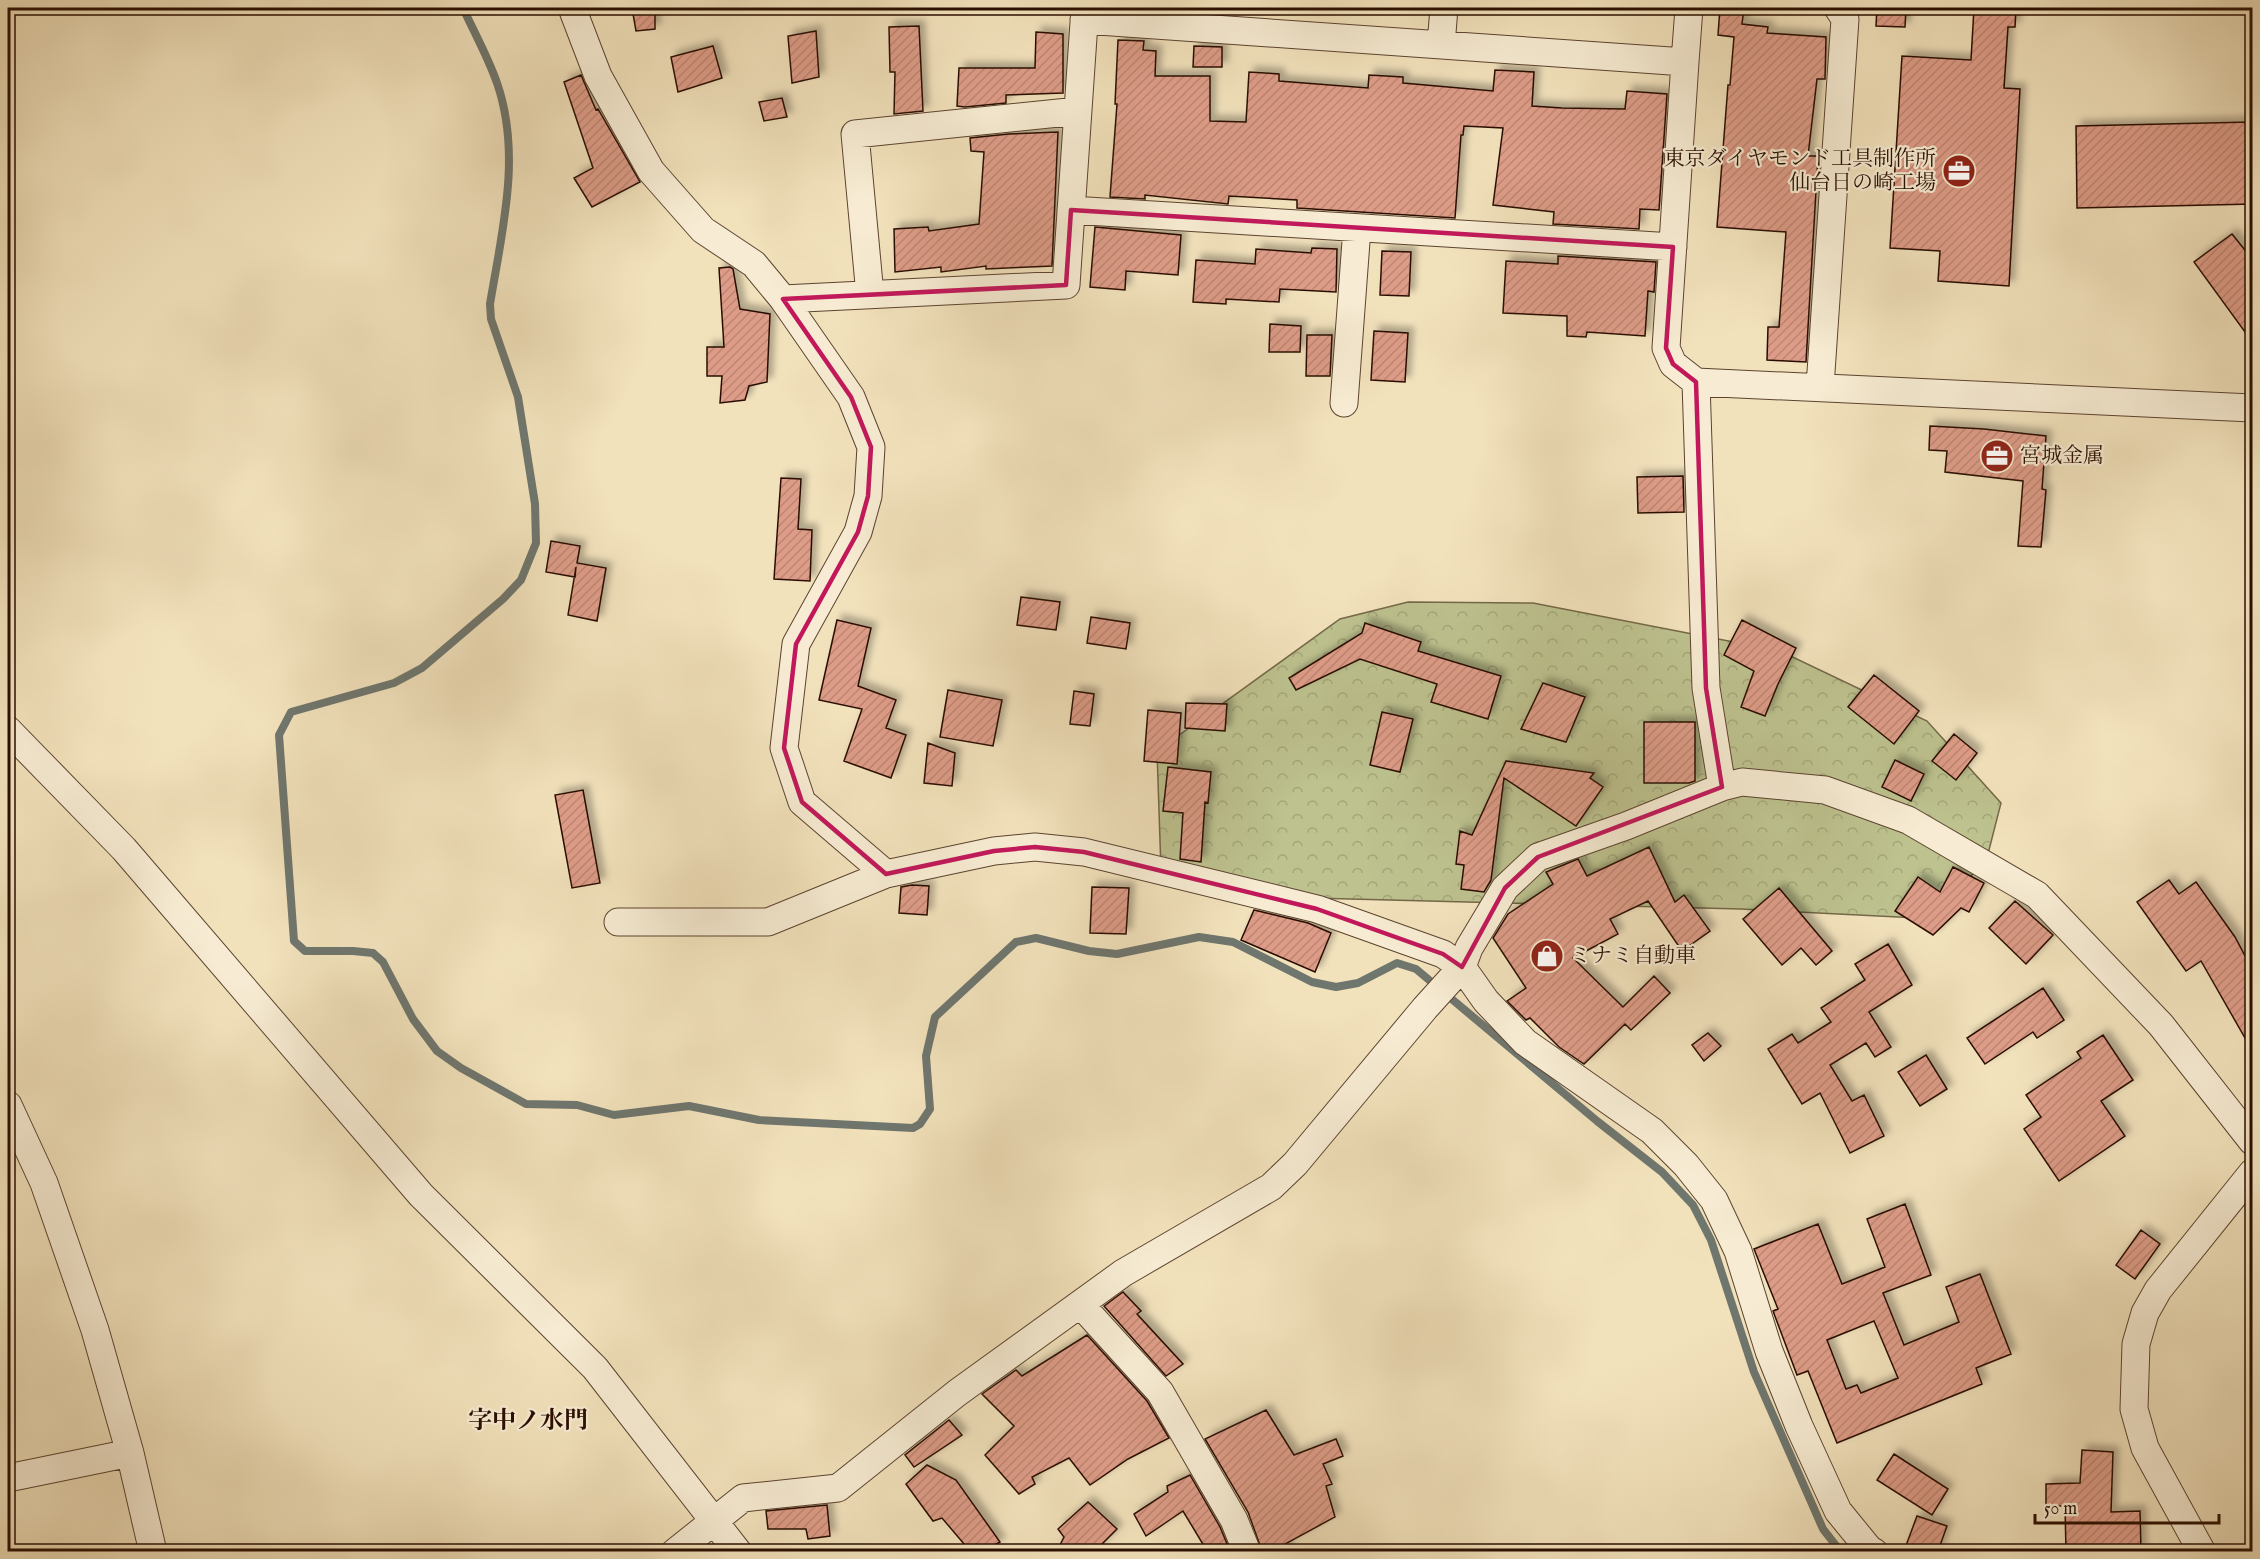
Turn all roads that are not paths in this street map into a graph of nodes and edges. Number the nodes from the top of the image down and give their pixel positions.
1 (572, 8) edge
2 (1444, 8) edge
3 (1689, 8) edge
4 (1838, 8) edge
5 (1085, 14) edge
6 (1441, 45) junction
7 (1685, 62) junction
8 (1078, 111) junction
9 (1071, 210) junction
10 (1357, 228) junction
11 (1672, 247) junction
12 (870, 295) junction
13 (783, 299) junction
14 (1696, 382) junction
15 (1820, 387) junction
16 (1344, 403) dead end
17 (2253, 408) edge
18 (8, 730) edge
19 (1722, 787) junction
20 (886, 874) junction
21 (618, 922) dead end
22 (1456, 974) junction
23 (8, 1105) edge
24 (2253, 1141) edge
25 (2253, 1173) edge
26 (1081, 1305) junction
27 (130, 1453) junction
28 (8, 1478) edge
29 (715, 1521) junction
30 (153, 1551) edge
31 (675, 1551) edge
32 (738, 1551) edge
33 (1247, 1551) edge
34 (1874, 1551) edge
35 (2202, 1551) edge

1 - 13 street
2 - 6 street
3 - 7 street
4 - 15 street
5 - 6 street
5 - 8 street
6 - 7 street
7 - 11 street
8 - 9 street
8 - 12 street
9 - 10 street
9 - 12 street
10 - 11 street
10 - 16 street
11 - 14 street
12 - 13 street
13 - 20 street
14 - 15 street
14 - 19 street
15 - 17 street
18 - 29 street
19 - 22 street
19 - 24 street
20 - 21 street
20 - 22 street
22 - 26 street
22 - 34 street
23 - 27 street
25 - 35 street
26 - 29 street
26 - 33 street
27 - 28 street
27 - 30 street
29 - 31 street
29 - 32 street

